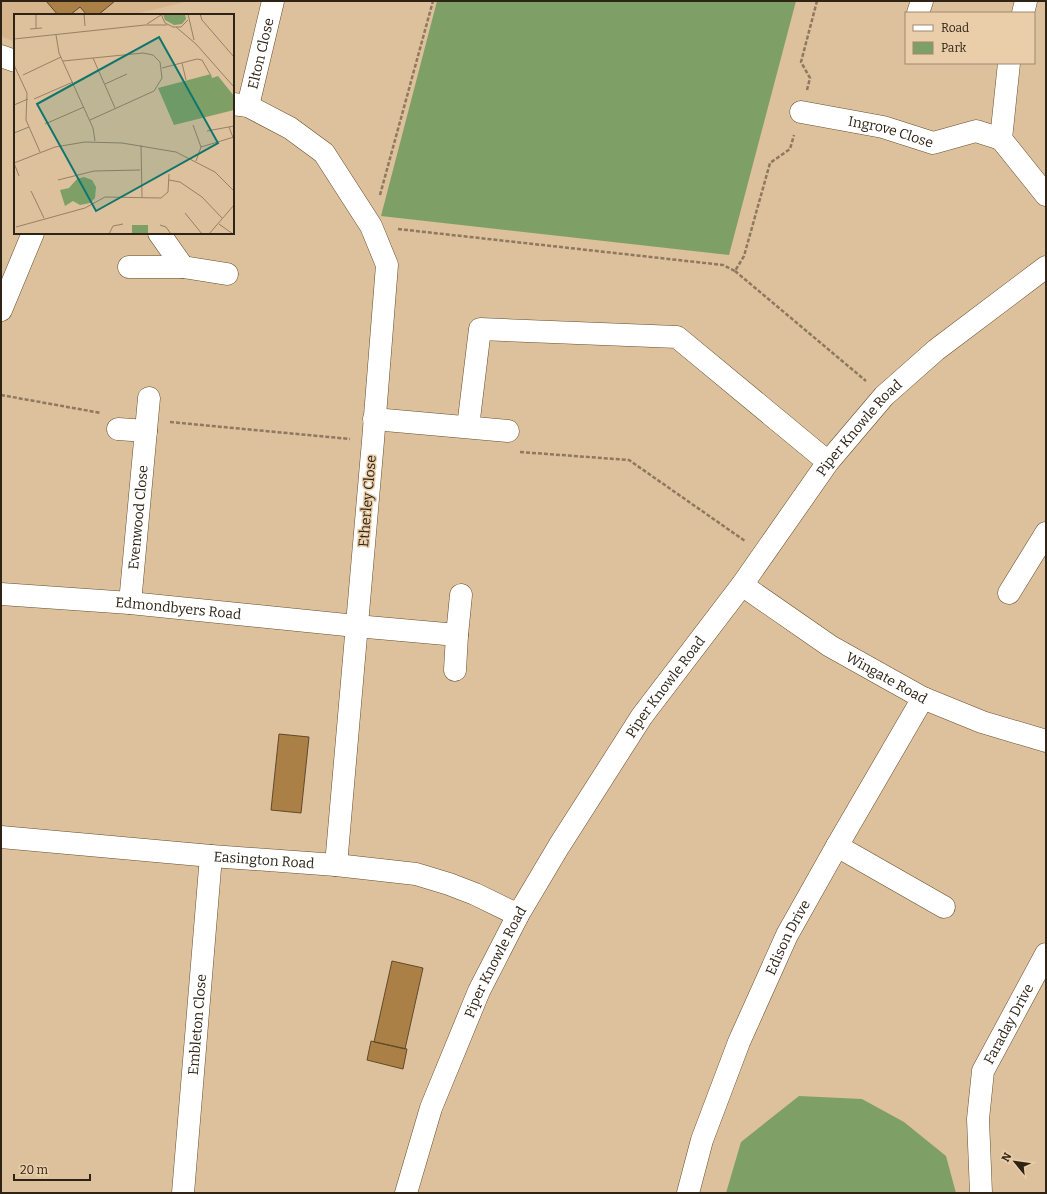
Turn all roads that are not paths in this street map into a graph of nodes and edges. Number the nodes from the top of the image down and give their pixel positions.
1 (273, 1) edge
2 (922, 1) edge
3 (1026, 1) edge
4 (918, 12) edge
5 (1023, 12) edge
6 (1, 56) edge
7 (14, 61) edge
8 (1009, 64) edge
9 (241, 105) edge
10 (801, 112) road end
11 (1001, 139) junction
12 (1046, 195) edge
13 (33, 234) edge
14 (160, 234) edge
15 (129, 267) dead end
16 (183, 267) junction
17 (1046, 267) edge
18 (227, 274) dead end
19 (6, 288) edge
20 (1, 310) edge
21 (149, 398) dead end
22 (374, 419) junction
23 (147, 425) junction
24 (468, 427) junction
25 (118, 429) road end
26 (508, 431) road end
27 (828, 462) junction
28 (1046, 533) edge
29 (742, 585) junction
30 (1009, 593) dead end
31 (1, 594) edge
32 (461, 595) dead end
33 (130, 603) junction
34 (356, 626) junction
35 (457, 635) junction
36 (455, 670) dead end
37 (923, 698) junction
38 (1045, 738) edge
39 (1, 837) edge
40 (837, 846) junction
41 (211, 856) junction
42 (336, 865) junction
43 (944, 907) dead end
44 (518, 915) junction
45 (1046, 954) edge
46 (183, 1193) edge
47 (406, 1193) edge
48 (688, 1193) edge
49 (981, 1193) edge

1 - 9 street, Elton Close
2 - 4 street
3 - 5 street
6 - 7 street
8 - 11 street
9 - 22 street, Etherley Close
10 - 11 street, Ingrove Close
11 - 12 street
13 - 19 street
14 - 16 street
15 - 16 street
16 - 18 street
17 - 27 street, Piper Knowle Road
19 - 20 street
21 - 23 street, Evenwood Close
22 - 24 street
22 - 34 street, Etherley Close
23 - 25 street
23 - 33 street, Evenwood Close
24 - 26 street
24 - 27 street
27 - 29 street, Piper Knowle Road
28 - 30 street
29 - 37 street, Wingate Road
29 - 44 street, Piper Knowle Road
31 - 33 street, Edmondbyers Road
32 - 35 street
33 - 34 street, Edmondbyers Road
34 - 35 street, Edmondbyers Road
34 - 42 street, Etherley Close
35 - 36 street
37 - 38 street, Wingate Road
37 - 40 street, Edison Drive
39 - 41 street, Easington Road
40 - 43 street
40 - 48 street, Edison Drive
41 - 42 street, Easington Road
41 - 46 street, Embleton Close
42 - 44 street, Easington Road
44 - 47 street, Piper Knowle Road
45 - 49 street, Faraday Drive

